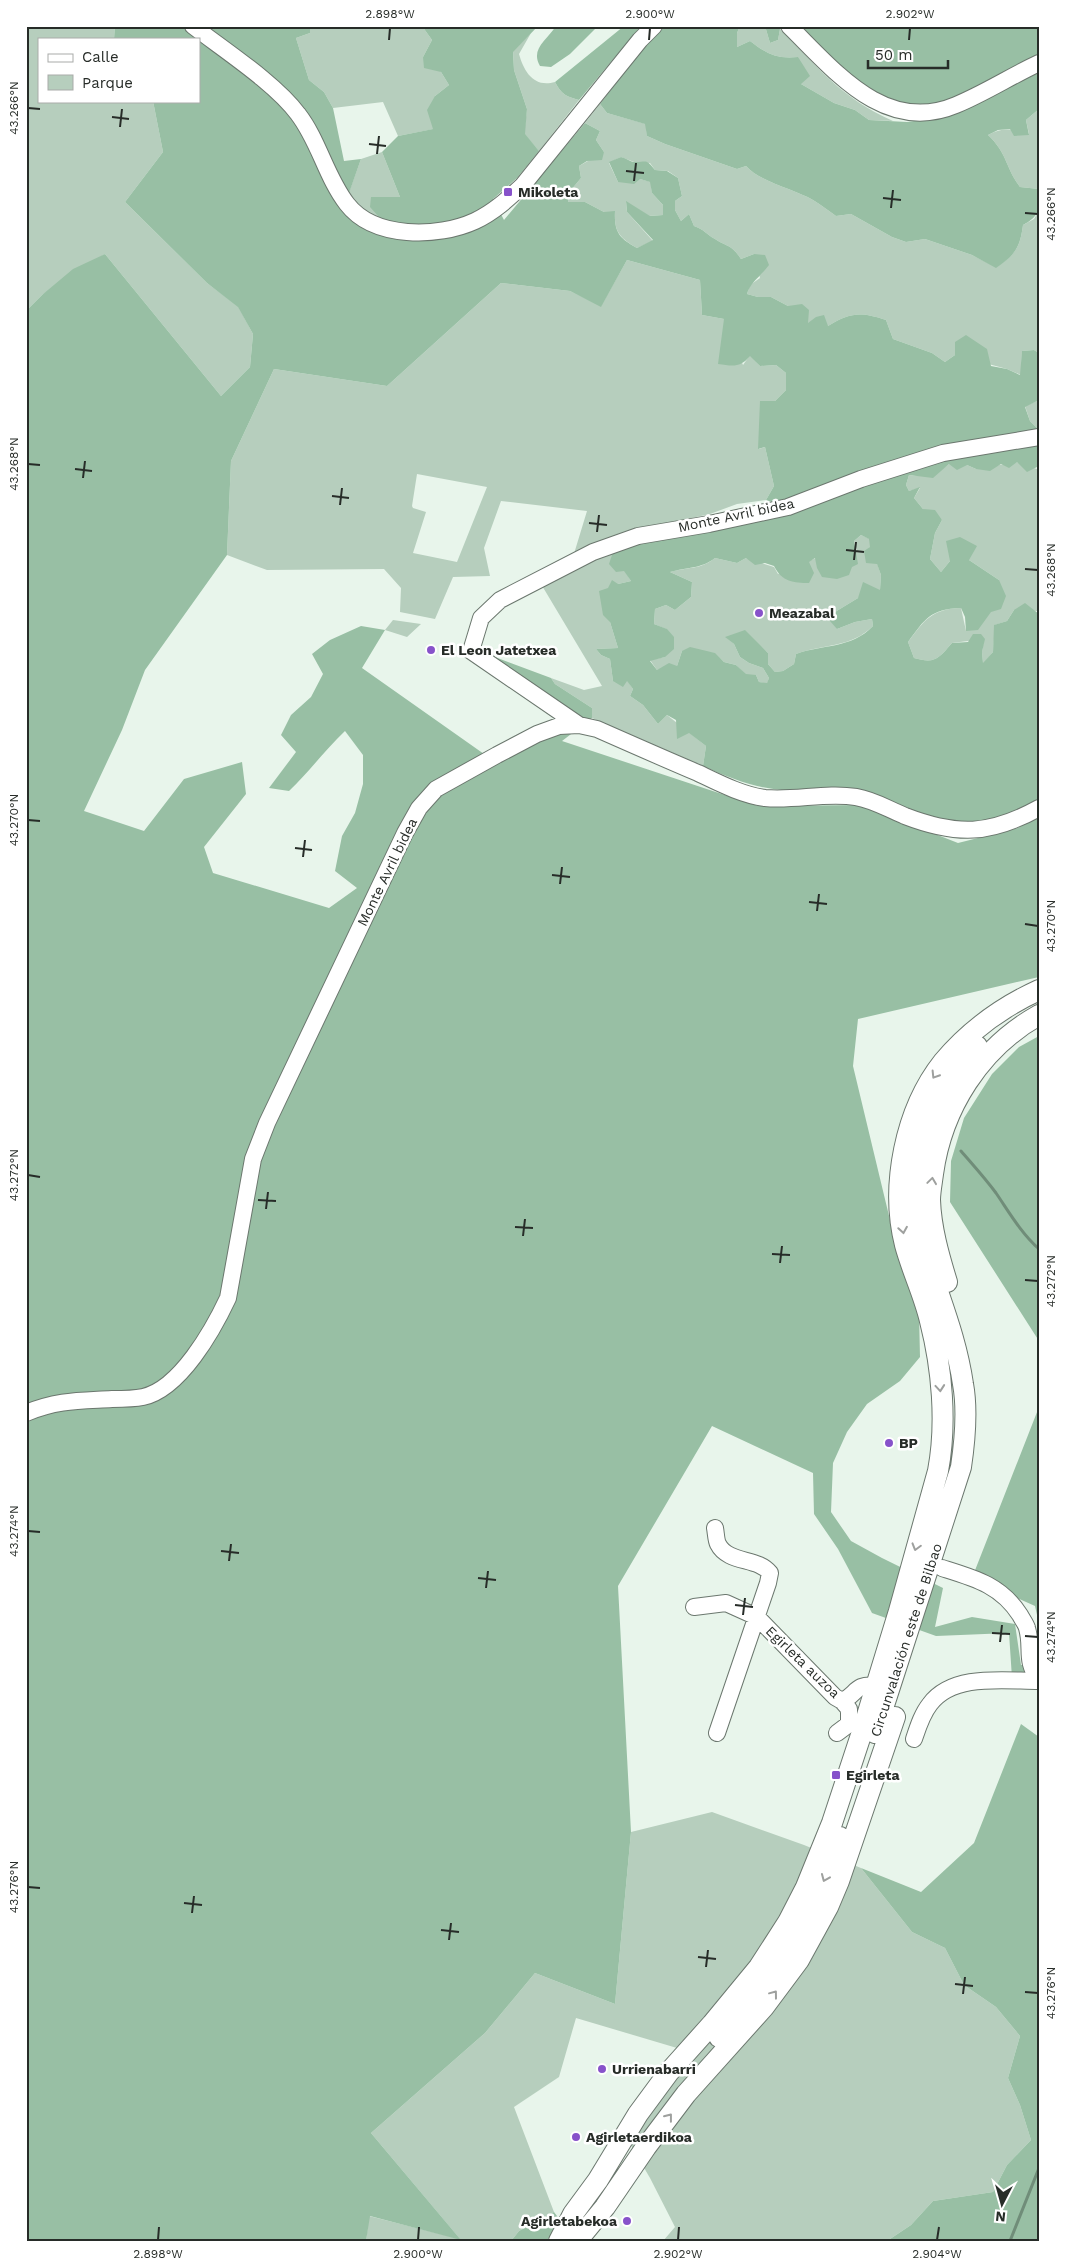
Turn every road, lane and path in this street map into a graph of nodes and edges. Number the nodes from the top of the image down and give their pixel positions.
1 (193, 26) edge
2 (654, 26) edge
3 (789, 26) edge
4 (1039, 63) edge
5 (1039, 437) edge
6 (579, 725) junction
7 (1039, 808) edge
8 (1039, 990) edge
9 (1039, 1001) edge
10 (1039, 1015) edge
11 (26, 1413) edge
12 (715, 1528) dead end
13 (942, 1568) junction
14 (694, 1607) dead end
15 (757, 1617) junction
16 (1039, 1681) edge
17 (876, 1686) junction
18 (842, 1700) junction
19 (844, 1731) dead end
20 (717, 1733) dead end
21 (914, 1739) dead end
22 (559, 2241) edge
23 (577, 2241) edge

1 - 2 street
3 - 4 street
5 - 6 street, Monte Avril bidea
6 - 7 street, Monte Avril bidea
6 - 11 street, Monte Avril bidea
8 -> 17 main road
9 -> 22 main road, Circunvalación este de Bilbao
13 -> 10 main road, Circunvalación este de Bilbao
12 - 15 street, Egirleta auzoa
13 - 16 street
23 -> 13 main road, Circunvalación este de Bilbao
14 - 15 street, Egirleta auzoa
15 - 18 street, Egirleta auzoa
15 - 20 street, Egirleta auzoa
16 - 21 street
17 - 18 street, Egirleta auzoa
17 - 22 main road
18 - 19 street

